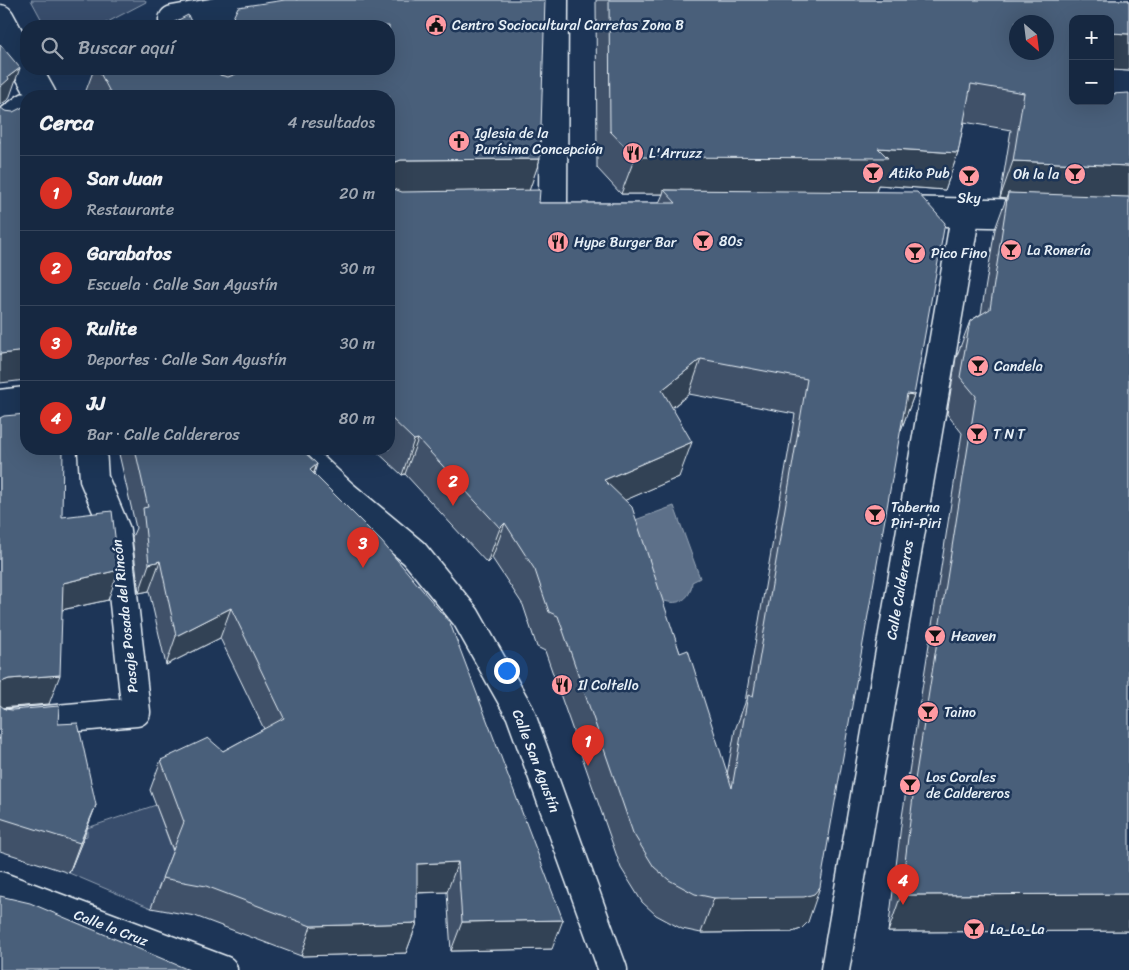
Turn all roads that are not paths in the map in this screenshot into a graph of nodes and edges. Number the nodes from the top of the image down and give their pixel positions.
1 (282, 0) edge
2 (554, 0) edge
3 (170, 15) edge
4 (0, 19) edge
5 (20, 55) edge
6 (29, 75) edge
7 (35, 90) edge
8 (20, 112) edge
9 (0, 127) edge
10 (524, 209) edge
11 (553, 209) junction
12 (582, 209) edge
13 (868, 210) edge
14 (966, 211) junction
15 (1062, 215) edge
16 (20, 402) edge
17 (0, 404) edge
18 (92, 455) edge
19 (301, 455) edge
20 (0, 724) edge
21 (0, 886) edge
22 (223, 970) edge
23 (613, 970) edge
24 (835, 970) edge

1 - 3 street
2 - 11 street
4 - 5 street
6 - 7 street
8 - 9 street
10 - 11 street
11 - 12 street
13 - 14 street
14 - 15 street
14 - 24 street, Calle Caldereros
16 - 17 street
18 - 20 street, Pasaje Posada del Rincón
19 - 23 street, Calle San Agustín
21 - 22 street, Calle la Cruz

